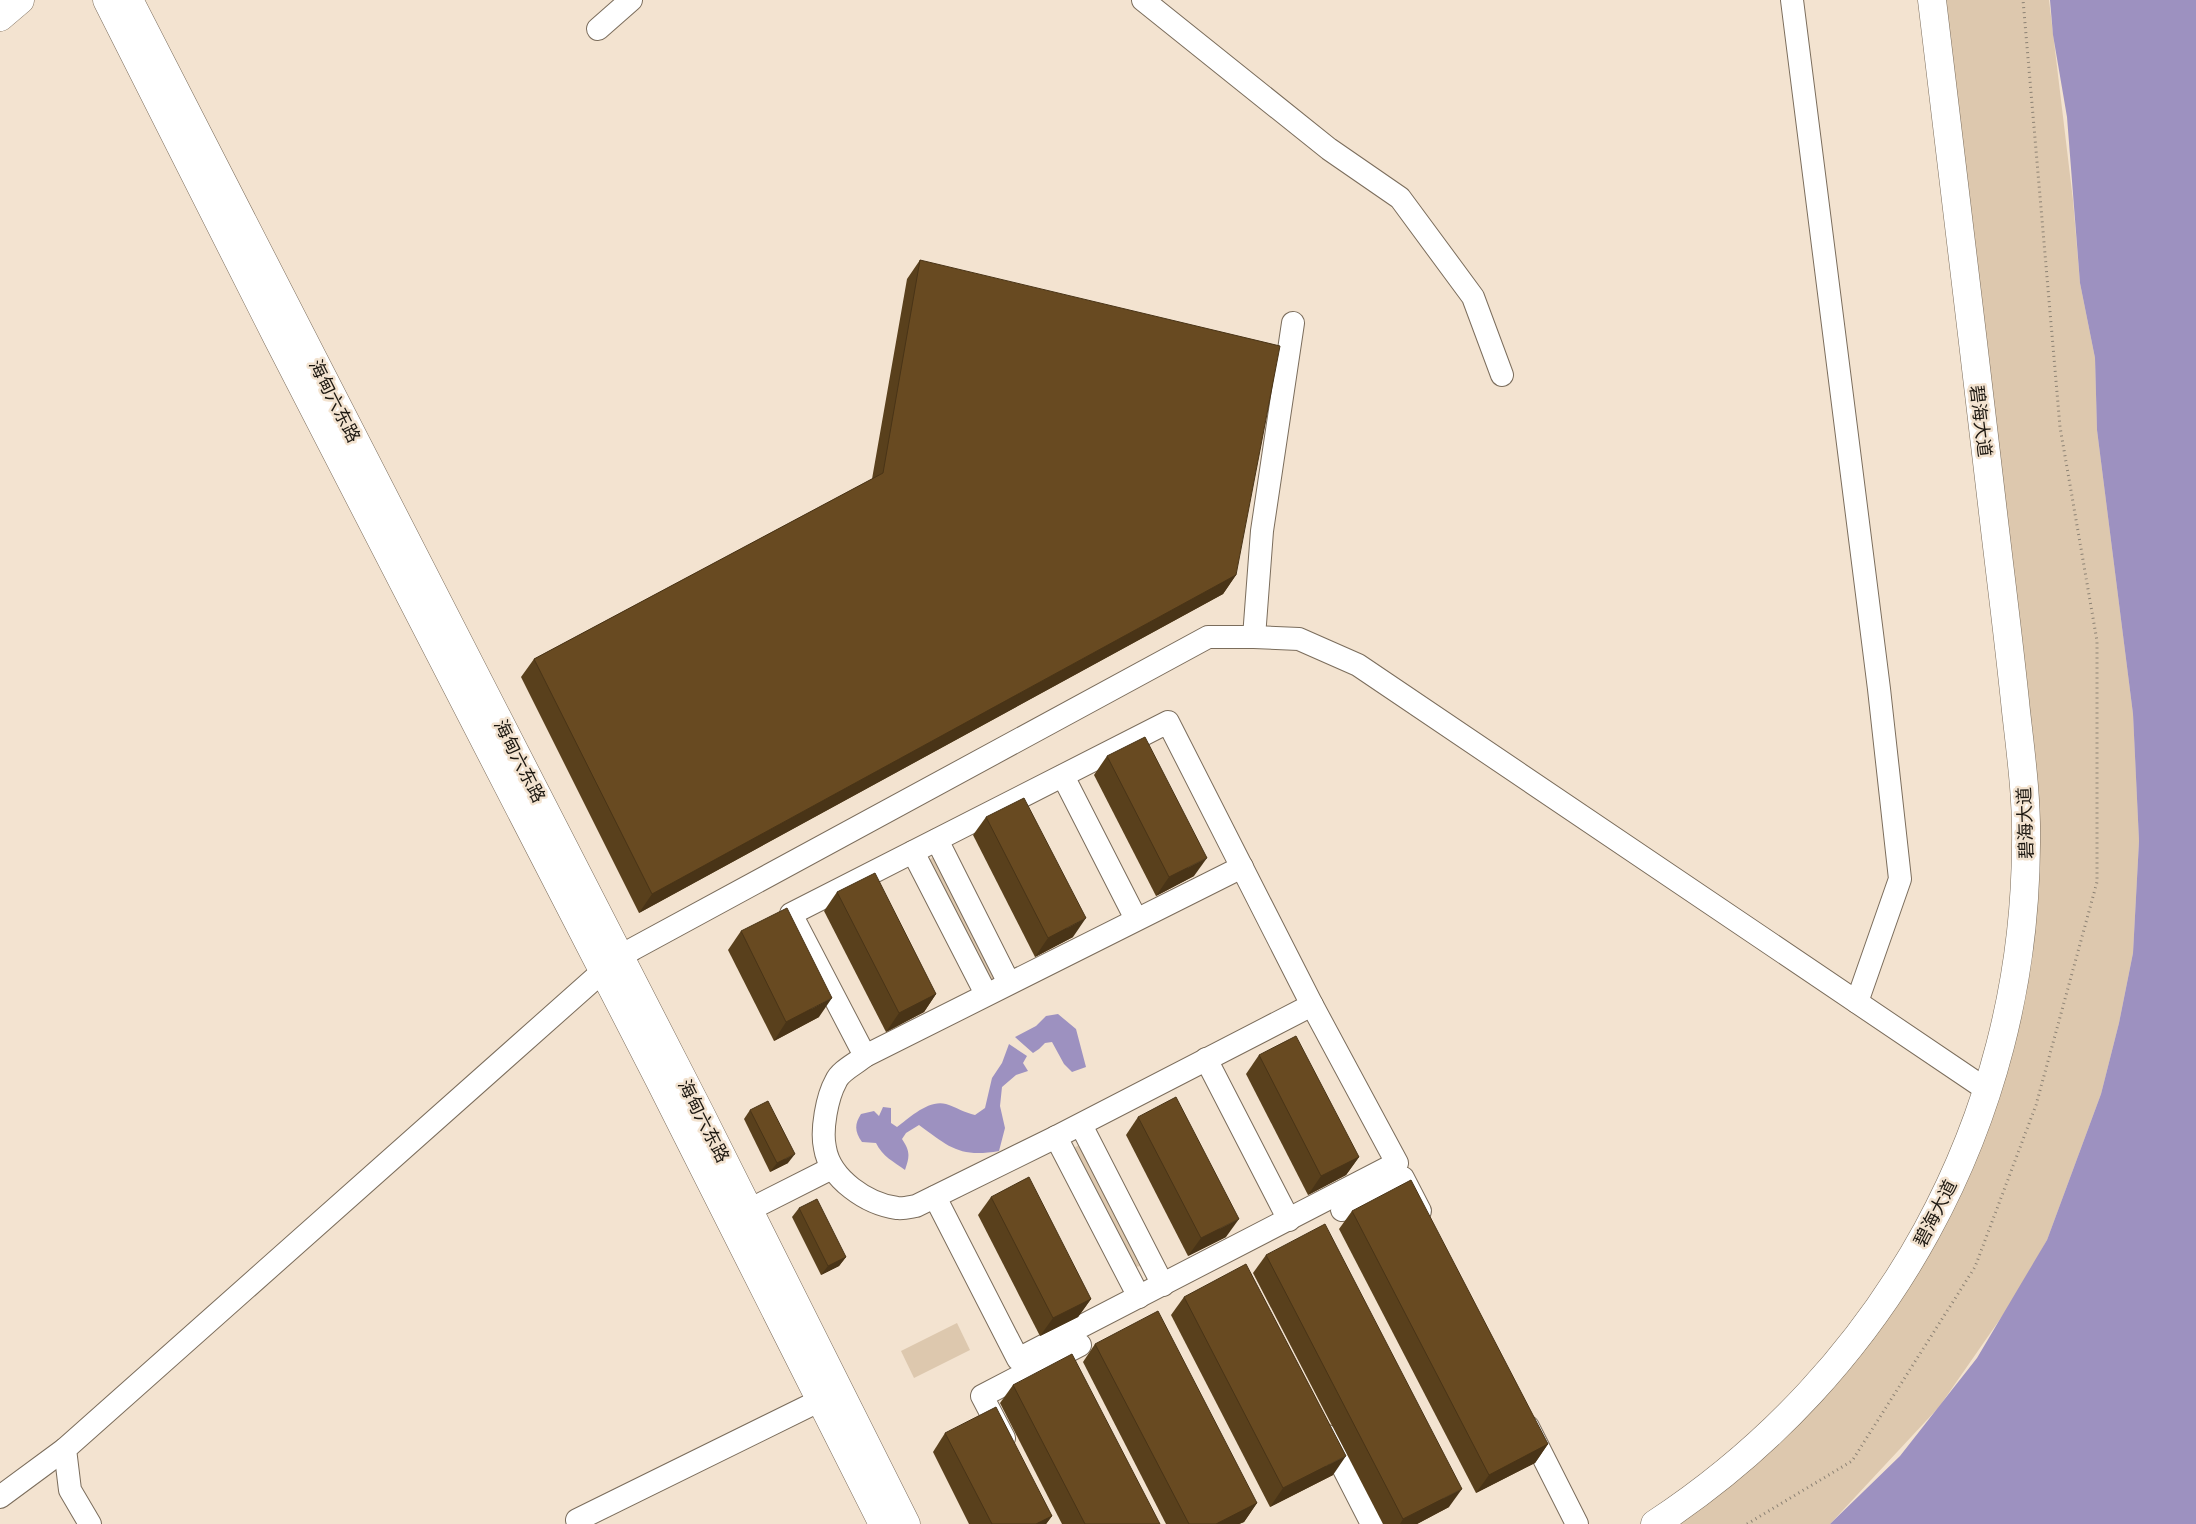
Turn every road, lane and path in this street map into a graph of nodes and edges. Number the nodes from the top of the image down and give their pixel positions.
1 (20, 0) edge
2 (107, 0) edge
3 (129, 0) edge
4 (631, 0) edge
5 (1143, 0) edge
6 (1792, 0) edge
7 (1932, 0) edge
8 (1942, 0) edge
9 (0, 17) edge
10 (598, 29) dead end
11 (1292, 323) dead end
12 (1502, 375) dead end
13 (1254, 636) junction
14 (1063, 776) junction
15 (937, 840) junction
16 (913, 852) junction
17 (1242, 867) junction
18 (1136, 919) junction
19 (612, 965) junction
20 (1009, 983) junction
21 (986, 994) junction
22 (1857, 1002) junction
23 (1312, 1005) junction
24 (865, 1056) junction
25 (1206, 1059) junction
26 (1987, 1090) junction
27 (1081, 1125) junction
28 (1056, 1137) junction
29 (832, 1168) junction
30 (1400, 1171) junction
31 (935, 1198) junction
32 (740, 1214) junction
33 (1289, 1220) junction
34 (1430, 1231) edge
35 (1163, 1284) junction
36 (1147, 1308) junction
37 (831, 1396) junction
38 (1519, 1409) edge
39 (1318, 1420) edge
40 (65, 1449) junction
41 (1012, 1456) edge
42 (0, 1497) edge
43 (577, 1520) dead end
44 (90, 1524) edge
45 (883, 1524) edge
46 (906, 1524) edge
47 (1372, 1524) edge
48 (1577, 1524) edge
49 (1655, 1524) edge
50 (1673, 1524) edge

1 - 9 main road
2 - 19 main road, 海甸六东路
3 - 19 main road, 海甸六东路
4 - 10 street
5 - 12 street
6 - 22 street
7 - 26 main road, 碧海大道
8 - 50 main road, 碧海大道
11 - 13 street
13 - 19 street
13 - 22 street
14 - 15 street
14 - 17 street
14 - 18 street
15 - 16 street
15 - 20 street
16 - 21 street
16 - 24 street
17 - 18 street
17 - 23 street
18 - 20 street
19 - 32 main road, 海甸六东路
19 - 40 street
20 - 21 street
21 - 24 street
22 - 26 street
23 - 25 street
23 - 30 street
24 - 29 street
25 - 27 street
25 - 33 street
26 - 49 main road, 碧海大道
27 - 28 street
27 - 35 street
28 - 31 street
28 - 36 street
29 - 31 street
29 - 32 street
30 - 33 street
30 - 34 street
30 - 36 street
31 - 36 street
32 - 37 main road, 海甸六东路
33 - 35 street
35 - 36 street
36 - 41 street
37 - 43 street
37 - 45 main road, 海甸六东路
37 - 46 main road, 海甸六东路
38 - 48 street
39 - 47 street
40 - 42 street
40 - 44 street

